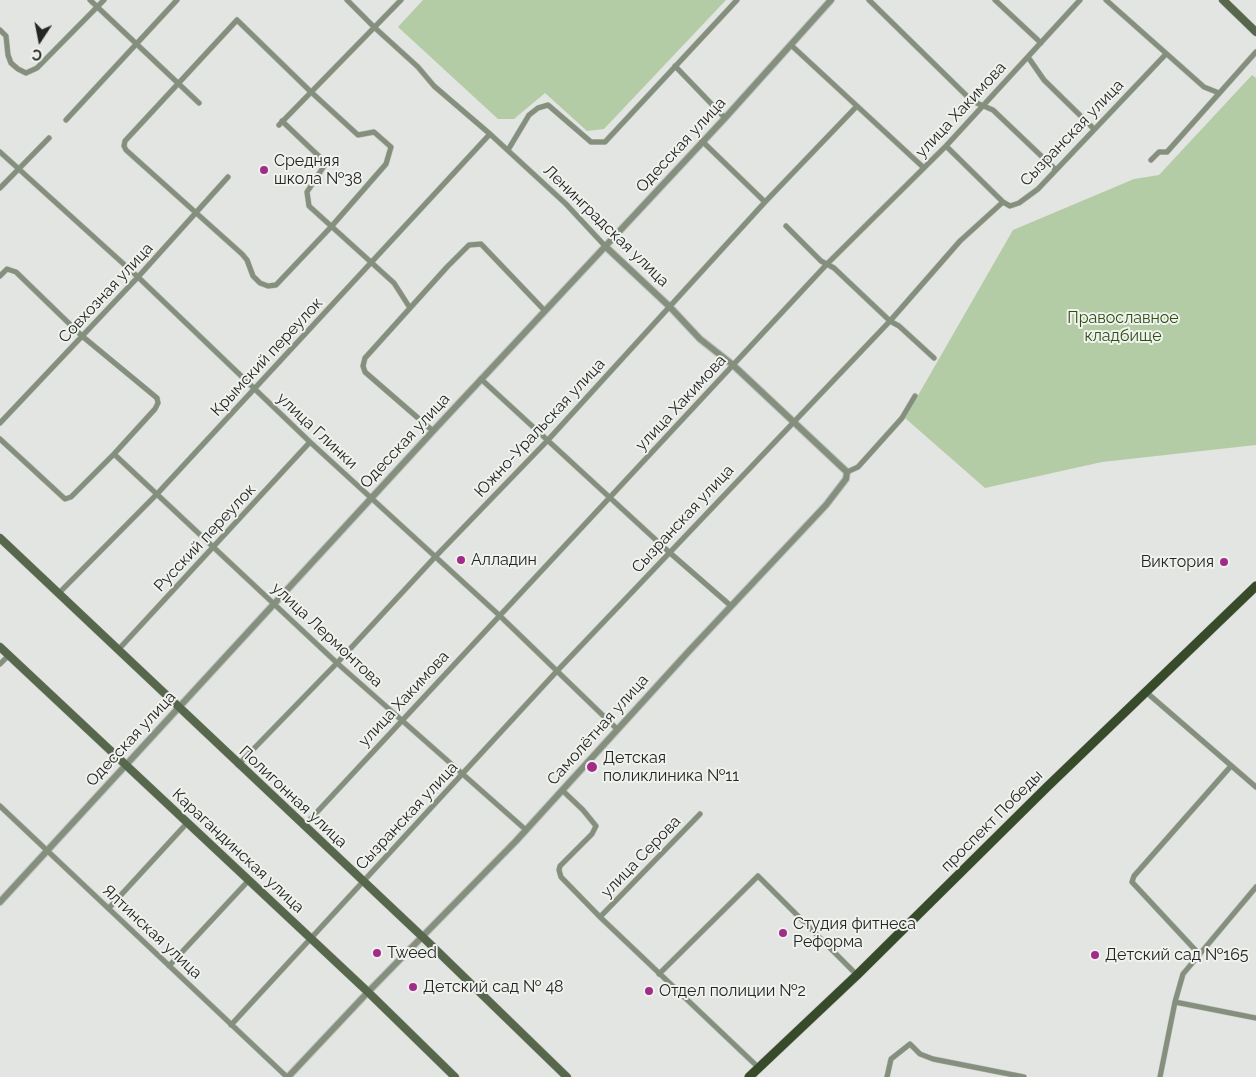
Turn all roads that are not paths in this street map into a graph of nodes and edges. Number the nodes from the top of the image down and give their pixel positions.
1 (90, 0) edge
2 (104, 0) edge
3 (177, 0) edge
4 (347, 0) edge
5 (401, 0) edge
6 (737, 0) edge
7 (831, 0) edge
8 (869, 0) edge
9 (995, 0) edge
10 (1080, 0) edge
11 (1106, 0) edge
12 (1223, 0) edge
13 (97, 7) junction
14 (374, 27) junction
15 (0, 30) edge
16 (1256, 32) edge
17 (1041, 43) junction
18 (136, 45) junction
19 (791, 45) junction
20 (1256, 52) edge
21 (1166, 54) junction
22 (1028, 57) junction
23 (675, 66) junction
24 (178, 83) junction
25 (310, 91) junction
26 (1219, 93) junction
27 (199, 103) dead end
28 (857, 106) junction
29 (984, 106) junction
30 (725, 118) junction
31 (66, 120) dead end
32 (1094, 129) junction
33 (490, 134) junction
34 (49, 138) dead end
35 (702, 142) junction
36 (946, 146) junction
37 (508, 150) junction
38 (0, 152) edge
39 (1151, 160) dead end
40 (924, 168) junction
41 (18, 169) junction
42 (1056, 170) junction
43 (228, 178) dead end
44 (0, 188) edge
45 (765, 202) junction
46 (1003, 202) junction
47 (196, 212) junction
48 (786, 226) dead end
49 (331, 227) junction
50 (606, 246) junction
51 (372, 263) junction
52 (827, 264) junction
53 (0, 276) edge
54 (138, 277) junction
55 (670, 307) junction
56 (410, 308) junction
57 (545, 311) junction
58 (890, 321) junction
59 (82, 336) junction
60 (934, 358) dead end
61 (733, 365) junction
62 (481, 379) junction
63 (254, 388) junction
64 (916, 396) dead end
65 (794, 421) junction
66 (0, 423) edge
67 (432, 431) junction
68 (0, 440) edge
69 (548, 440) junction
70 (310, 442) junction
71 (114, 454) junction
72 (847, 472) junction
73 (157, 494) junction
74 (610, 496) junction
75 (371, 499) junction
76 (0, 538) edge
77 (214, 546) junction
78 (669, 552) junction
79 (434, 557) junction
80 (1256, 586) edge
81 (58, 594) junction
82 (274, 604) junction
83 (731, 606) junction
84 (499, 616) junction
85 (0, 647) edge
86 (117, 651) junction
87 (9, 655) junction
88 (337, 662) junction
89 (0, 664) edge
90 (557, 671) junction
91 (1146, 692) junction
92 (178, 708) junction
93 (401, 720) junction
94 (617, 728) junction
95 (126, 764) junction
96 (238, 765) junction
97 (1232, 766) junction
98 (463, 774) junction
99 (1256, 787) edge
100 (562, 790) junction
101 (0, 806) edge
102 (700, 814) dead end
103 (188, 822) junction
104 (304, 826) junction
105 (526, 830) junction
106 (48, 851) junction
107 (249, 880) junction
108 (363, 881) junction
109 (1256, 887) edge
110 (0, 902) edge
111 (109, 908) junction
112 (600, 918) junction
113 (310, 938) junction
114 (422, 938) junction
115 (1199, 954) junction
116 (169, 966) junction
117 (659, 974) junction
118 (857, 975) junction
119 (368, 992) junction
120 (1175, 1002) junction
121 (1256, 1018) edge
122 (232, 1025) junction
123 (759, 1068) junction
124 (287, 1077) edge
125 (455, 1077) edge
126 (567, 1077) edge
127 (749, 1077) edge
128 (887, 1077) edge
129 (1024, 1077) edge
130 (1160, 1077) edge

1 - 13 street
2 - 13 street
3 - 18 street
4 - 14 street, Ленинградская улица
5 - 14 street
6 - 23 street
7 - 19 street, Одесская улица
8 - 29 street
9 - 17 street
10 - 17 street, улица Хакимова
11 - 21 street
12 - 16 main road
13 - 15 street
13 - 18 street
14 - 25 street
14 - 33 street, Ленинградская улица
17 - 22 street, улица Хакимова
18 - 24 street
18 - 31 street
19 - 28 street
19 - 30 street, Одесская улица
20 - 26 street
21 - 26 street
21 - 32 street, Сызранская улица
22 - 29 street, улица Хакимова
22 - 32 street
23 - 30 street
23 - 37 street
24 - 25 street
24 - 27 street
24 - 47 street
25 - 49 street
25 - 49 street
26 - 39 street
28 - 40 street
28 - 45 street, Южно-Уральская улица
29 - 36 street, улица Хакимова
29 - 42 street
30 - 35 street, Одесская улица
32 - 42 street, Сызранская улица
33 - 37 street, Ленинградская улица
33 - 51 street, Крымский переулок
34 - 41 street
35 - 45 street
35 - 50 street, Одесская улица
36 - 40 street, улица Хакимова
36 - 46 street
37 - 50 street, Ленинградская улица
38 - 41 street, улица Глинки
40 - 52 street, улица Хакимова
41 - 44 street
41 - 54 street, улица Глинки
42 - 46 street, Сызранская улица
43 - 47 street, Совхозная улица
45 - 55 street, Южно-Уральская улица
46 - 58 street, Сызранская улица
47 - 49 street
47 - 54 street, Совхозная улица
48 - 52 street
49 - 51 street
50 - 55 street, Ленинградская улица
50 - 57 street, Одесская улица
51 - 56 street
51 - 63 street, Крымский переулок
52 - 58 street
52 - 61 street, улица Хакимова
53 - 59 street
54 - 59 street, Совхозная улица
54 - 63 street, улица Глинки
55 - 61 street, Ленинградская улица
55 - 69 street, Южно-Уральская улица
56 - 57 street
56 - 67 street
57 - 62 street, Одесская улица
58 - 60 street
58 - 65 street, Сызранская улица
59 - 66 street, Совхозная улица
59 - 71 street
61 - 65 street, Ленинградская улица
61 - 74 street, улица Хакимова
62 - 67 street, Одесская улица
62 - 69 street
63 - 70 street, улица Глинки
63 - 73 street, Крымский переулок
64 - 72 street, Самолётная улица
65 - 72 street, Ленинградская улица
65 - 78 street, Сызранская улица
67 - 75 street, Одесская улица
68 - 71 street
69 - 74 street
69 - 79 street, Южно-Уральская улица
70 - 75 street, улица Глинки
70 - 77 street, Русский переулок
71 - 73 street, улица Лермонтова
72 - 83 street, Самолётная улица
73 - 77 street, улица Лермонтова
73 - 81 street, Крымский переулок
74 - 78 street
74 - 84 street, улица Хакимова
75 - 79 street, улица Глинки
75 - 82 street, Одесская улица
76 - 81 main road, Полигонная улица
77 - 82 street, улица Лермонтова
77 - 86 street, Русский переулок
78 - 83 street
78 - 90 street, Сызранская улица
79 - 84 street, улица Глинки
79 - 88 street, Южно-Уральская улица
80 - 91 main road, проспект Победы
81 - 86 main road, Полигонная улица
82 - 88 street, улица Лермонтова
82 - 92 street, Одесская улица
83 - 94 street, Самолётная улица
84 - 90 street, улица Глинки
84 - 93 street, улица Хакимова
85 - 87 main road, Карагандинская улица
86 - 92 main road, Полигонная улица
87 - 89 street
87 - 95 main road, Карагандинская улица
88 - 93 street, улица Лермонтова
88 - 96 street, Южно-Уральская улица
90 - 94 street, улица Глинки
90 - 98 street, Сызранская улица
91 - 97 street
91 - 118 main road, проспект Победы
92 - 95 street, Одесская улица
92 - 96 main road, Полигонная улица
93 - 98 street, улица Лермонтова
93 - 104 street, улица Хакимова
94 - 100 street, Самолётная улица
95 - 103 main road, Карагандинская улица
95 - 106 street, Одесская улица
96 - 104 main road, Полигонная улица
97 - 99 street
97 - 115 street
98 - 105 street, улица Лермонтова
98 - 108 street, Сызранская улица
100 - 105 street, Самолётная улица
100 - 112 street
101 - 106 street, Ялтинская улица
102 - 112 street, улица Серова
103 - 107 main road, Карагандинская улица
103 - 111 street
104 - 108 main road, Полигонная улица
105 - 114 street, Самолётная улица
106 - 110 street, Одесская улица
106 - 111 street, Ялтинская улица
107 - 113 main road, Карагандинская улица
107 - 116 street
108 - 113 street, Сызранская улица
108 - 114 main road, Полигонная улица
109 - 115 street
111 - 116 street, Ялтинская улица
112 - 117 street
113 - 119 main road, Карагандинская улица
113 - 122 street, Сызранская улица
114 - 119 street, Самолётная улица
114 - 126 main road, Полигонная улица
115 - 120 street
116 - 122 street, Ялтинская улица
117 - 118 street
117 - 123 street
118 - 123 main road, проспект Победы
119 - 124 street, Самолётная улица
119 - 125 main road, Карагандинская улица
120 - 121 street
120 - 130 street
122 - 124 street, Ялтинская улица
123 - 127 main road, проспект Победы
128 - 129 street

